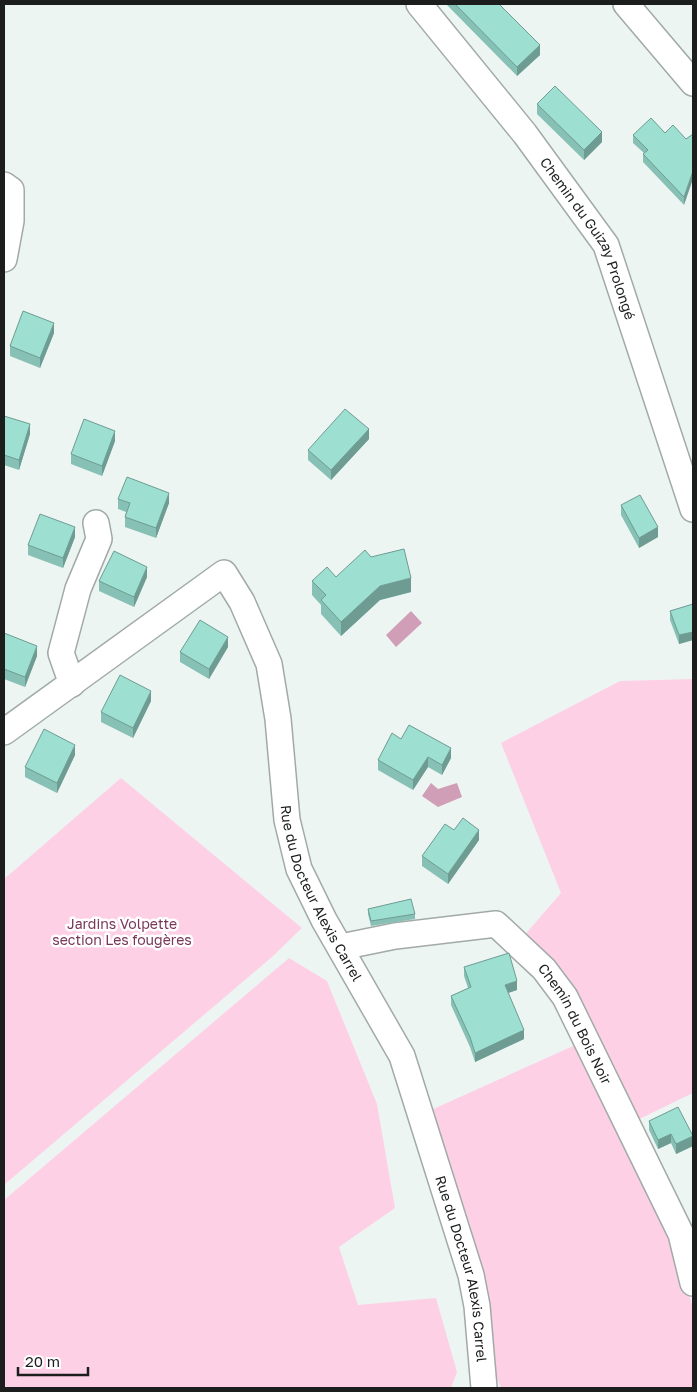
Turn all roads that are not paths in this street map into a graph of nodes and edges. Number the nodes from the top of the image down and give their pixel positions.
1 (419, 4) edge
2 (626, 4) edge
3 (693, 83) edge
4 (4, 185) edge
5 (4, 259) edge
6 (693, 509) edge
7 (96, 523) dead end
8 (72, 684) junction
9 (4, 732) edge
10 (341, 947) junction
11 (693, 1283) edge
12 (484, 1388) edge

1 - 6 street, Chemin du Guizay Prolongé
2 - 3 street
4 - 5 street
7 - 8 street
8 - 9 street, Rue du Docteur Alexis Carrel
8 - 10 street, Rue du Docteur Alexis Carrel
10 - 11 street, Chemin du Bois Noir
10 - 12 street, Rue du Docteur Alexis Carrel

